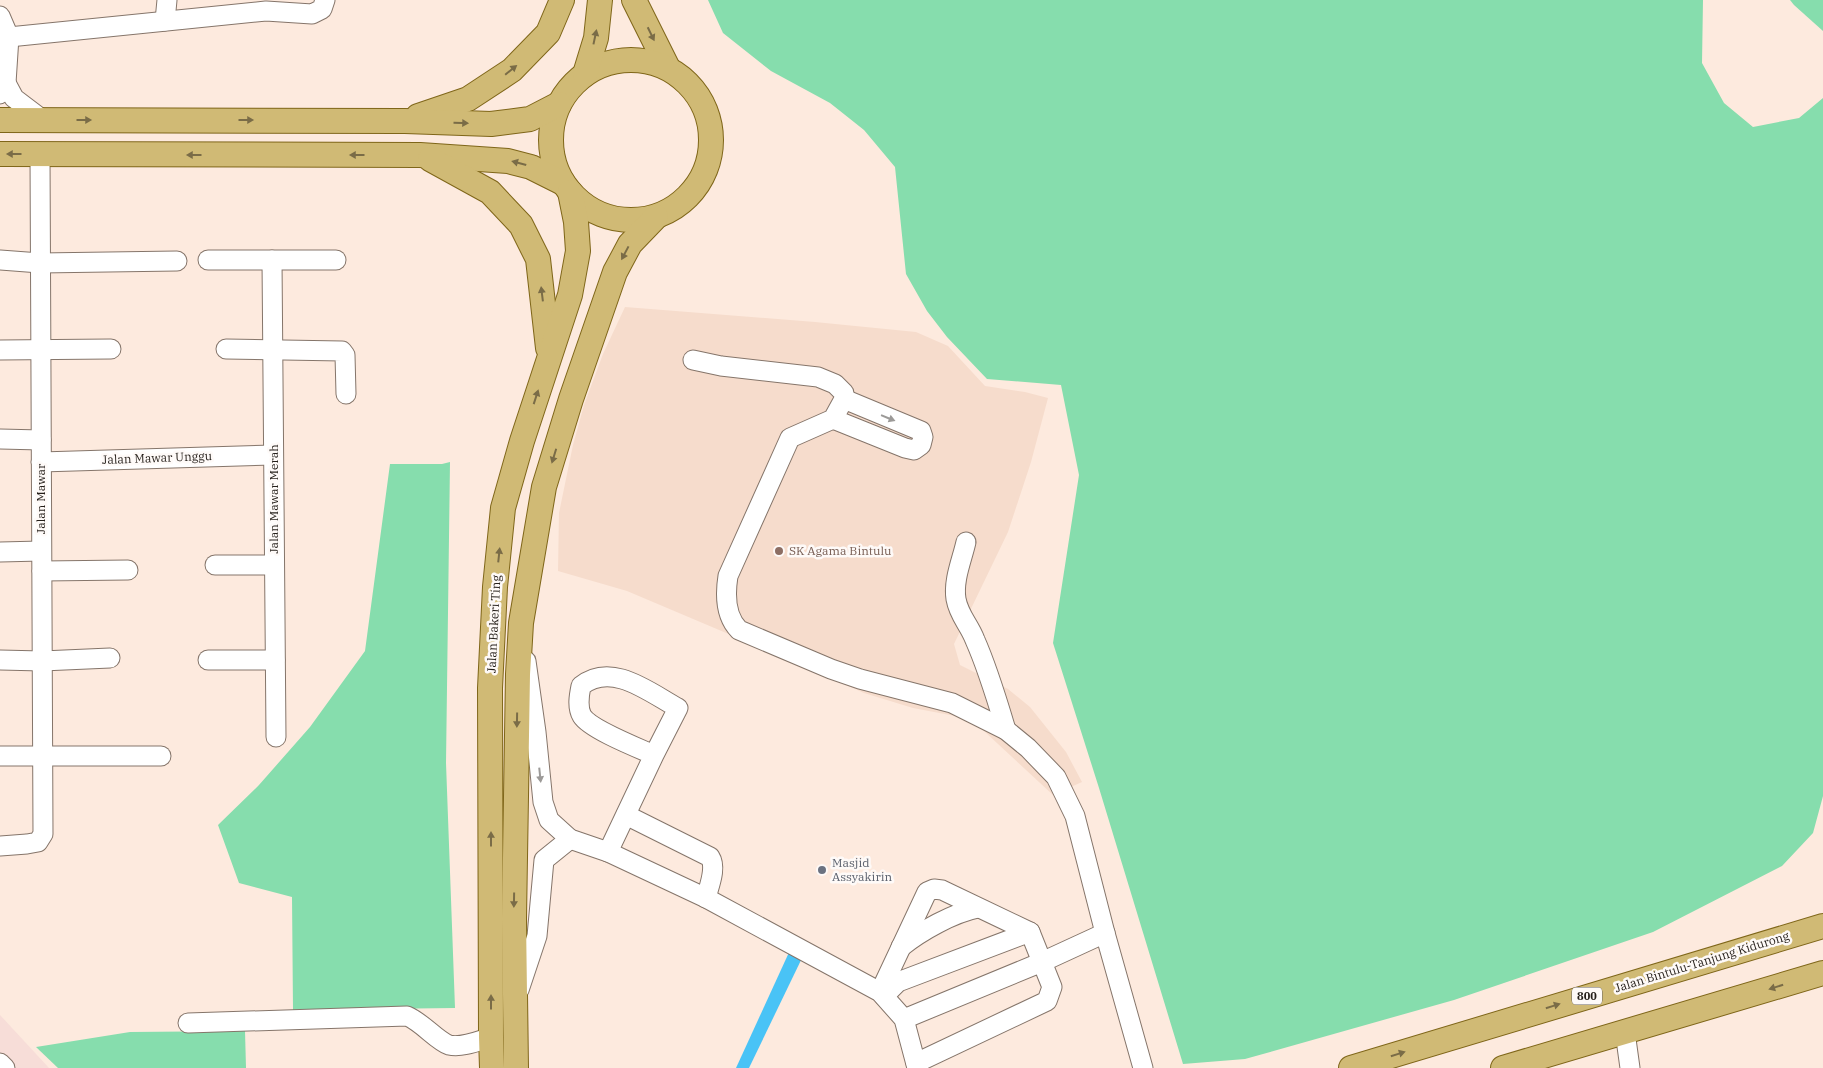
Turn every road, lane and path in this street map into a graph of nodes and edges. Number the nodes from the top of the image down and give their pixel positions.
1 (167, 0) edge
2 (325, 0) edge
3 (562, 0) edge
4 (600, 0) edge
5 (634, 0) edge
6 (0, 16) edge
7 (165, 21) junction
8 (9, 37) junction
9 (668, 68) junction
10 (585, 74) junction
11 (3, 89) edge
12 (559, 104) junction
13 (0, 120) edge
14 (43, 120) junction
15 (405, 121) junction
16 (0, 154) edge
17 (40, 154) junction
18 (420, 155) junction
19 (567, 188) junction
20 (656, 216) junction
21 (0, 260) edge
22 (208, 260) dead end
23 (272, 260) junction
24 (336, 260) dead end
25 (177, 261) dead end
26 (40, 263) junction
27 (112, 349) dead end
28 (226, 349) dead end
29 (273, 349) junction
30 (0, 350) edge
31 (41, 351) junction
32 (548, 360) junction
33 (692, 360) dead end
34 (346, 394) dead end
35 (844, 399) junction
36 (833, 418) junction
37 (0, 439) edge
38 (41, 440) junction
39 (273, 455) junction
40 (41, 462) junction
41 (966, 542) dead end
42 (41, 551) junction
43 (0, 552) edge
44 (274, 565) junction
45 (215, 566) dead end
46 (128, 570) dead end
47 (42, 571) junction
48 (521, 623) junction
49 (110, 658) dead end
50 (0, 660) edge
51 (208, 660) dead end
52 (275, 660) junction
53 (42, 661) junction
54 (1006, 730) junction
55 (276, 737) dead end
56 (654, 755) junction
57 (0, 756) edge
58 (161, 756) dead end
59 (42, 757) junction
60 (626, 815) junction
61 (570, 839) junction
62 (0, 846) edge
63 (608, 852) junction
64 (706, 898) junction
65 (978, 908) junction
66 (1823, 915) edge
67 (1823, 926) edge
68 (1030, 932) junction
69 (1105, 933) junction
70 (1788, 936) junction
71 (901, 947) junction
72 (1042, 962) junction
73 (1823, 973) edge
74 (882, 994) junction
75 (514, 1006) junction
76 (904, 1019) junction
77 (188, 1023) dead end
78 (1625, 1032) junction
79 (491, 1037) junction
80 (0, 1063) edge
81 (916, 1065) edge
82 (5, 1068) edge
83 (492, 1068) edge
84 (516, 1068) edge
85 (1143, 1068) edge
86 (1351, 1068) edge
87 (1503, 1068) edge
88 (1630, 1068) edge

1 - 7 street
2 - 7 street
15 -> 3 main road
10 -> 4 main road
5 -> 9 main road
6 - 8 street
7 - 8 street
8 - 11 street
9 - 10 main road
9 - 20 main road
10 - 12 main road
11 - 14 street
15 -> 12 main road
12 - 19 main road
13 - 14 main road
14 -> 15 main road
17 -> 16 main road
18 -> 17 main road
17 - 26 street, Jalan Mawar
19 -> 18 main road
32 -> 18 main road
19 - 20 main road
19 - 32 main road, Jalan Bakeri Ting
20 -> 48 main road
21 - 26 street
22 - 23 street
23 - 24 street
23 - 29 street, Jalan Mawar Merah
25 - 26 street
26 - 31 street, Jalan Mawar
27 - 31 street
28 - 29 street
29 - 34 street
29 - 39 street, Jalan Mawar Merah
30 - 31 street
31 - 38 street, Jalan Mawar
79 -> 32 main road, Jalan Bakeri Ting
33 - 35 street
35 - 36 street
35 -> 36 street
36 - 54 street
37 - 38 street
38 - 40 street, Jalan Mawar
39 - 40 street, Jalan Mawar Unggu
39 - 44 street, Jalan Mawar Merah
40 - 42 street, Jalan Mawar
41 - 54 street
42 - 43 street
42 - 47 street, Jalan Mawar
44 - 45 street
44 - 52 street, Jalan Mawar Merah
46 - 47 street
47 - 53 street, Jalan Mawar
48 -> 61 street
48 -> 75 main road
49 - 53 street
50 - 53 street
51 - 52 street
52 - 55 street, Jalan Mawar Merah
53 - 59 street, Jalan Mawar
54 - 69 street
56 - 56 street
56 - 60 street
57 - 59 street
58 - 59 street
59 - 62 street, Jalan Mawar
60 - 63 street
60 - 64 street
61 - 63 street
61 - 75 street
63 - 64 street
64 - 74 street
65 - 68 street
65 - 71 street
65 - 71 street
66 - 70 street
67 - 70 main road, Jalan Bintulu-Tanjung Kidurong / 800
68 - 72 street
68 - 74 street
69 - 72 street
69 - 85 street
86 -> 70 main road, Jalan Bintulu-Tanjung Kidurong / 800
71 - 74 street
72 - 76 street
72 - 81 street
73 -> 78 main road
74 - 76 street
75 - 84 main road
76 - 81 street
77 - 79 street
78 - 87 main road
78 - 88 street
79 - 83 main road, Jalan Bakeri Ting
80 - 82 street

